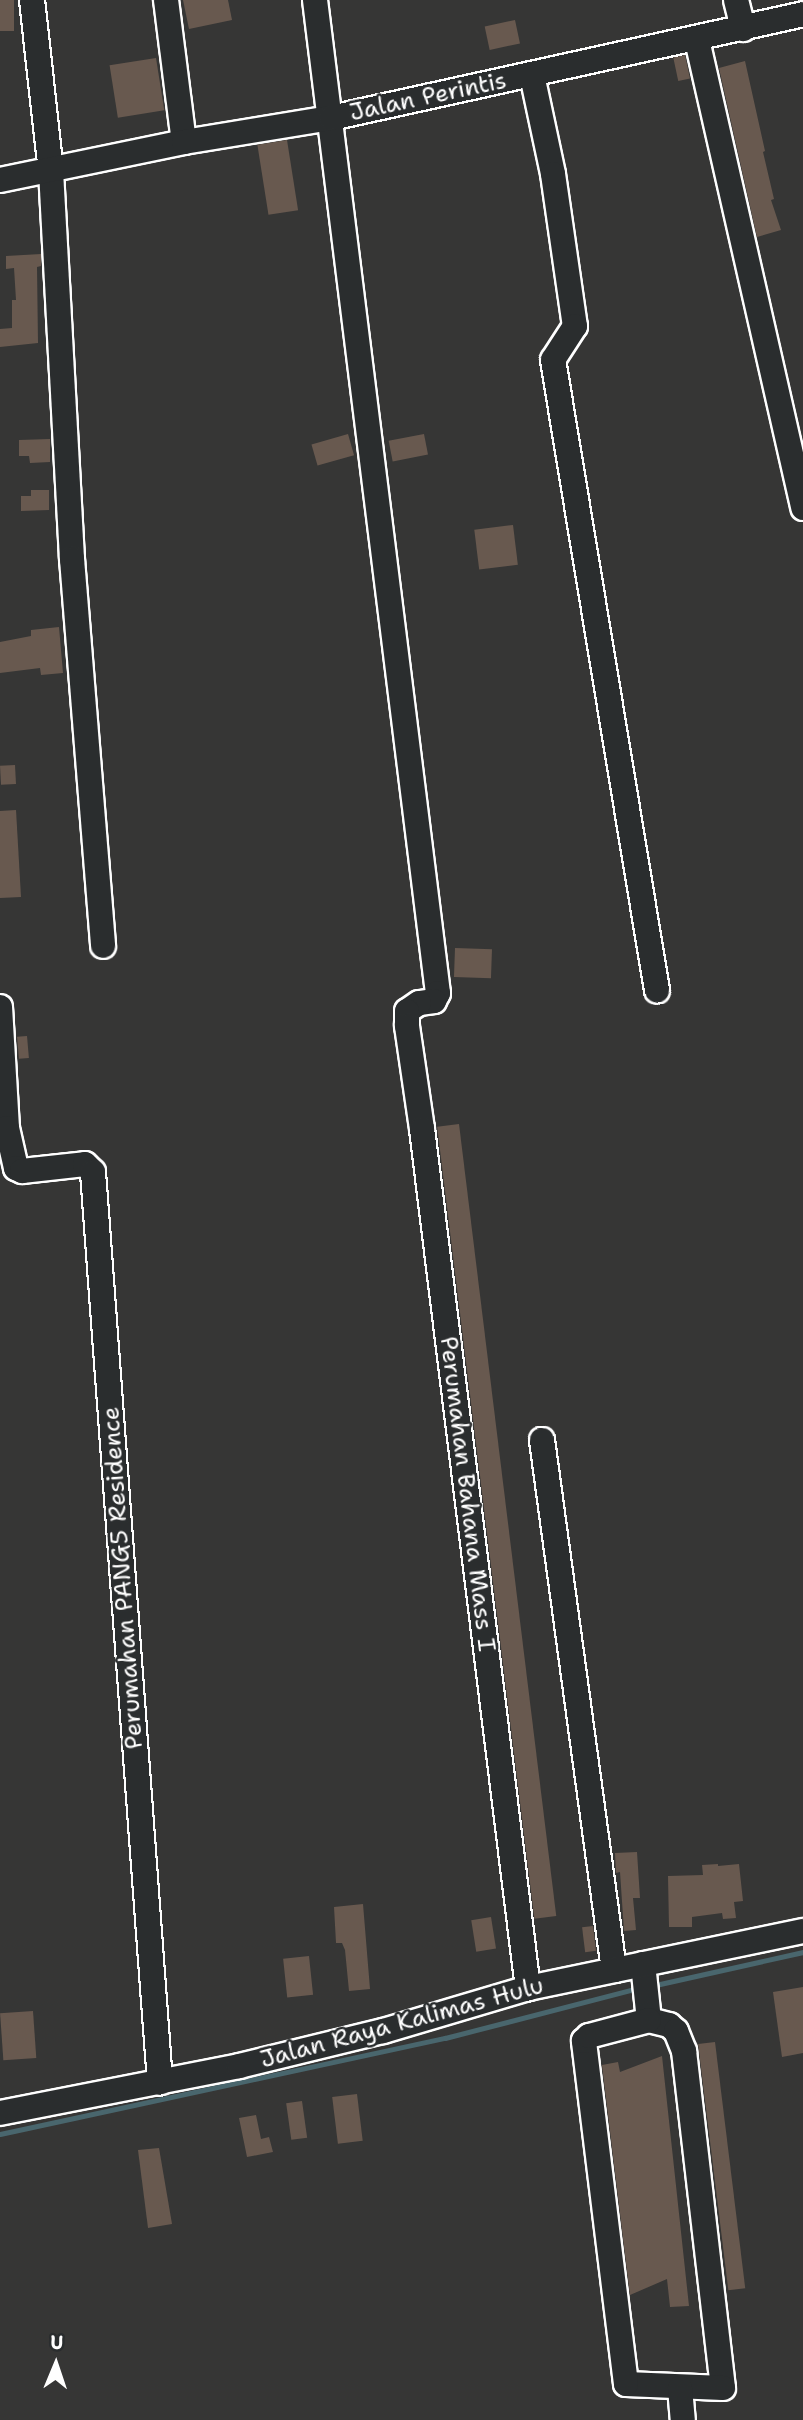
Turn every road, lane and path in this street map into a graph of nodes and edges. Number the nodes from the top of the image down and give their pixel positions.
1 (32, 0) edge
2 (166, 0) edge
3 (315, 0) edge
4 (736, 0) edge
5 (803, 14) edge
6 (743, 29) junction
7 (697, 40) junction
8 (532, 75) junction
9 (331, 118) junction
10 (184, 142) junction
11 (51, 171) junction
12 (0, 180) edge
13 (803, 508) edge
14 (103, 946) dead end
15 (657, 990) dead end
16 (0, 1007) edge
17 (542, 1440) dead end
18 (803, 1931) edge
19 (614, 1970) junction
20 (645, 1979) junction
21 (528, 1988) junction
22 (649, 2020) junction
23 (160, 2084) junction
24 (0, 2113) edge
25 (680, 2388) junction
26 (683, 2420) edge

1 - 11 street
2 - 10 street
3 - 9 street
4 - 6 street
5 - 6 street, Jalan Perintis
6 - 7 street, Jalan Perintis
7 - 8 street, Jalan Perintis
7 - 13 street
8 - 9 street, Jalan Perintis
8 - 15 street
9 - 10 street, Jalan Perintis
9 - 21 street, Perumahan Bahana Mass I
10 - 11 street, Jalan Perintis
11 - 12 street, Jalan Perintis
11 - 14 street
16 - 23 street, Perumahan PANG5 Residence
17 - 19 street
18 - 20 street, Jalan Raya Kalimas Hulu
19 - 20 street, Jalan Raya Kalimas Hulu
19 - 21 street, Jalan Raya Kalimas Hulu
20 - 22 street
21 - 23 street, Jalan Raya Kalimas Hulu
22 - 25 street
22 - 25 street
23 - 24 street, Jalan Raya Kalimas Hulu
25 - 26 street

